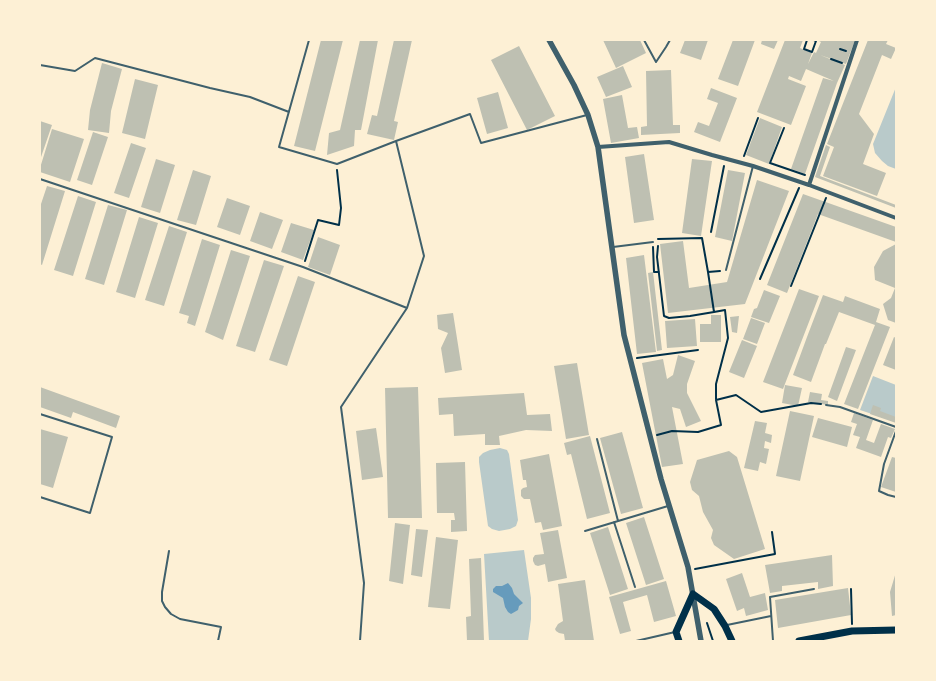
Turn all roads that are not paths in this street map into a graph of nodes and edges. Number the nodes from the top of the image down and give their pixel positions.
1 (309, 40) edge
2 (549, 40) edge
3 (644, 40) edge
4 (670, 40) edge
5 (857, 40) edge
6 (40, 65) edge
7 (289, 112) junction
8 (588, 115) junction
9 (396, 140) junction
10 (598, 147) junction
11 (753, 166) junction
12 (40, 180) edge
13 (809, 186) junction
14 (896, 218) edge
15 (653, 242) road end
16 (612, 247) junction
17 (726, 270) road end
18 (407, 308) junction
19 (826, 405) road end
20 (40, 414) edge
21 (896, 427) edge
22 (896, 431) edge
23 (597, 439) dead end
24 (40, 497) edge
25 (896, 497) edge
26 (669, 506) junction
27 (618, 521) junction
28 (614, 522) junction
29 (585, 531) dead end
30 (169, 551) dead end
31 (635, 587) dead end
32 (814, 589) dead end
33 (693, 594) junction
34 (771, 616) junction
35 (725, 626) junction
36 (896, 630) edge
37 (676, 632) junction
38 (218, 641) edge
39 (360, 641) edge
40 (636, 641) edge
41 (679, 641) edge
42 (701, 641) edge
43 (732, 641) edge
44 (773, 641) edge
45 (800, 641) edge

1 - 7 lane
2 - 8 street
3 - 4 lane
5 - 13 street
6 - 7 lane
7 - 9 lane
8 - 9 lane
8 - 10 street
9 - 18 lane
10 - 11 street
10 - 16 street
11 - 13 street
11 - 17 lane
12 - 18 lane
13 - 14 street
15 - 16 lane
16 - 26 street
18 - 39 lane
19 - 21 lane
20 - 24 lane
22 - 25 lane
23 - 27 lane
26 - 27 lane
26 - 33 street
27 - 28 lane
28 - 29 lane
28 - 31 lane
30 - 38 lane
32 - 34 lane
33 - 35 main road
33 - 37 main road
33 - 42 street
34 - 35 lane
34 - 44 lane
35 - 43 main road
36 - 45 main road
37 - 40 lane
37 - 41 main road

